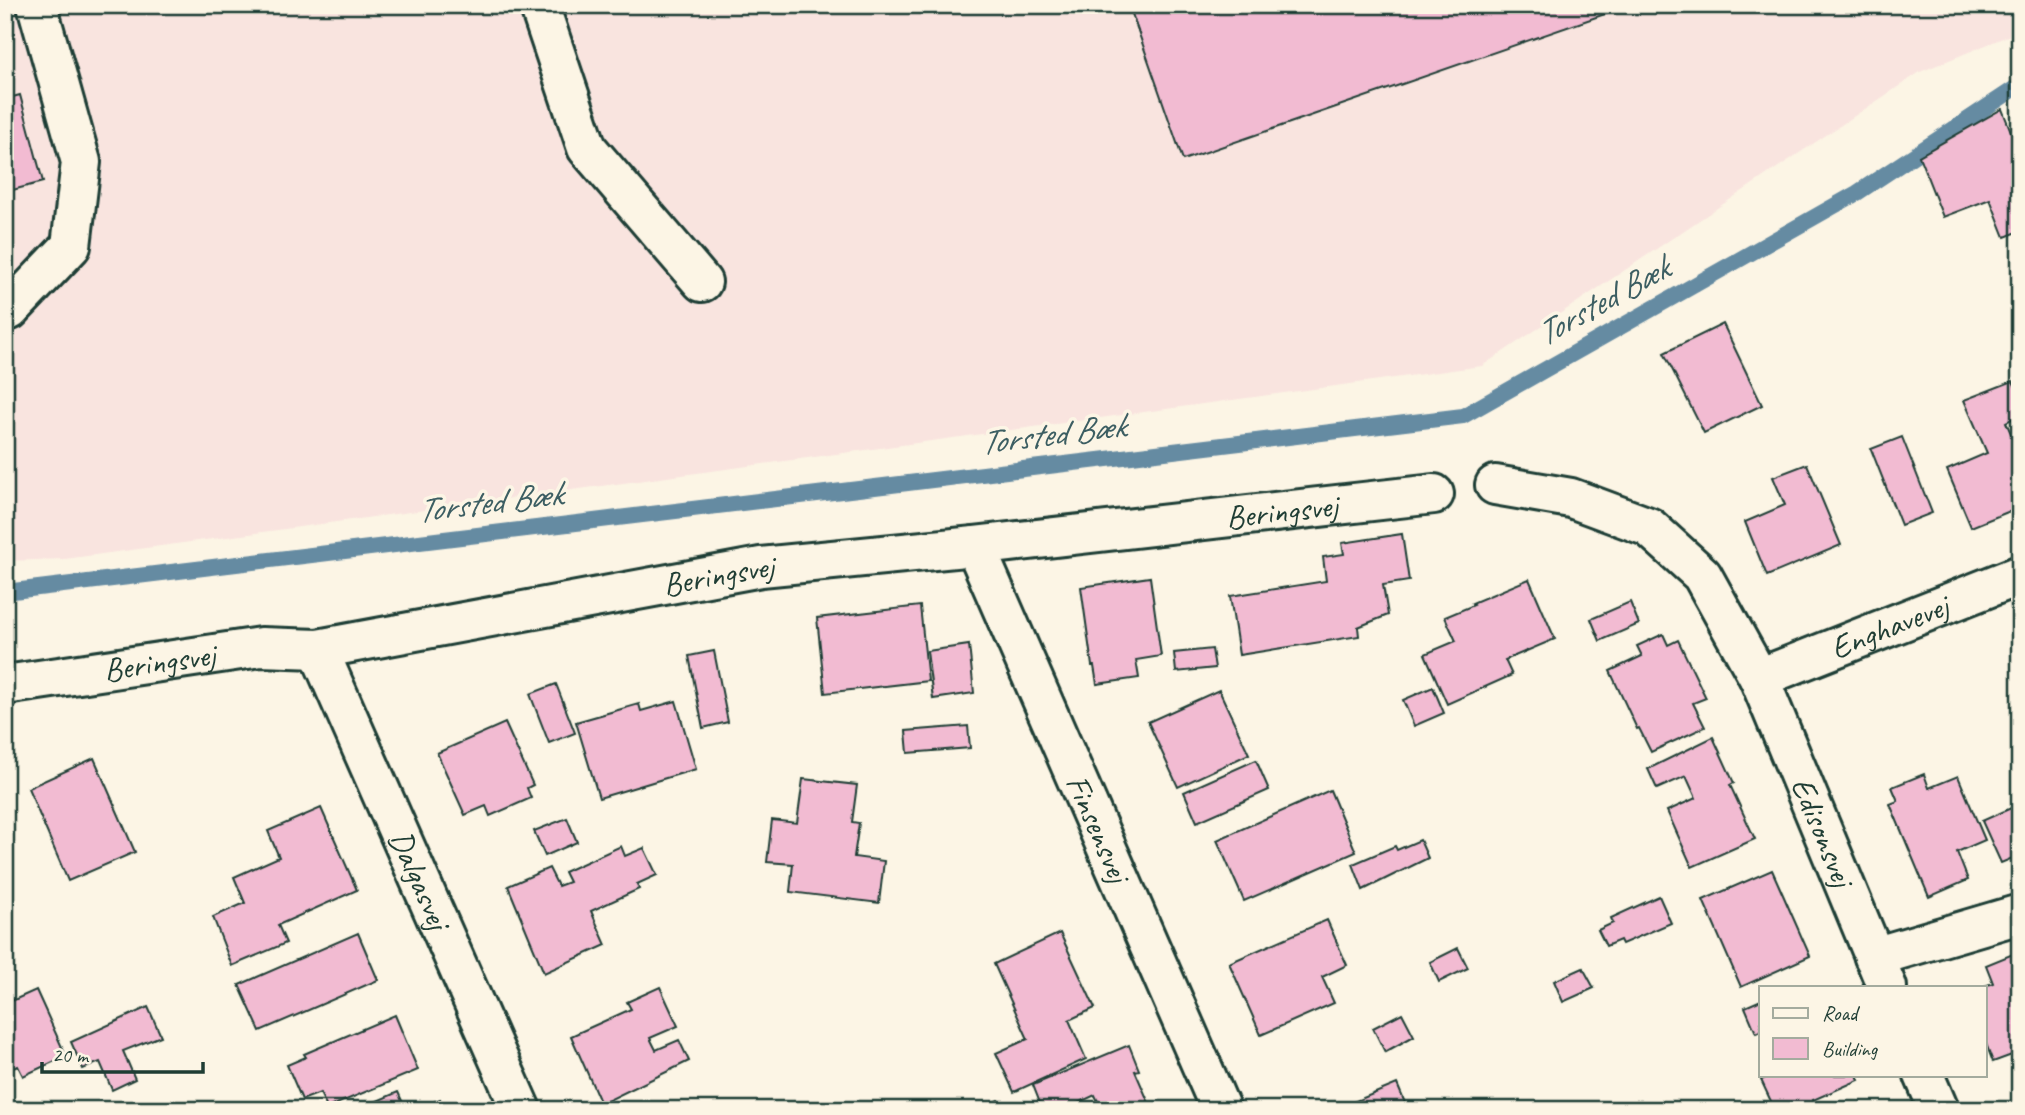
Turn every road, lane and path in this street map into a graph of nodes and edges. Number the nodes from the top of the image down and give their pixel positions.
1 (37, 5) edge
2 (538, 5) edge
3 (702, 282) dead end
4 (5, 311) edge
5 (1496, 485) dead end
6 (1434, 494) dead end
7 (975, 546) junction
8 (2020, 575) edge
9 (318, 649) junction
10 (1759, 678) junction
11 (5, 685) edge
12 (2020, 914) edge
13 (1880, 972) edge
14 (1924, 1076) edge
15 (521, 1110) edge
16 (1221, 1110) edge
17 (1939, 1110) edge

1 - 4 street
2 - 3 street
5 - 10 street
6 - 7 street, Beringsvej
7 - 9 street, Beringsvej
7 - 16 street, Finsensvej
8 - 10 street, Enghavevej
9 - 11 street, Beringsvej
9 - 15 street, Dalgasvej
10 - 13 street, Edisonsvej
12 - 13 street
14 - 17 street

